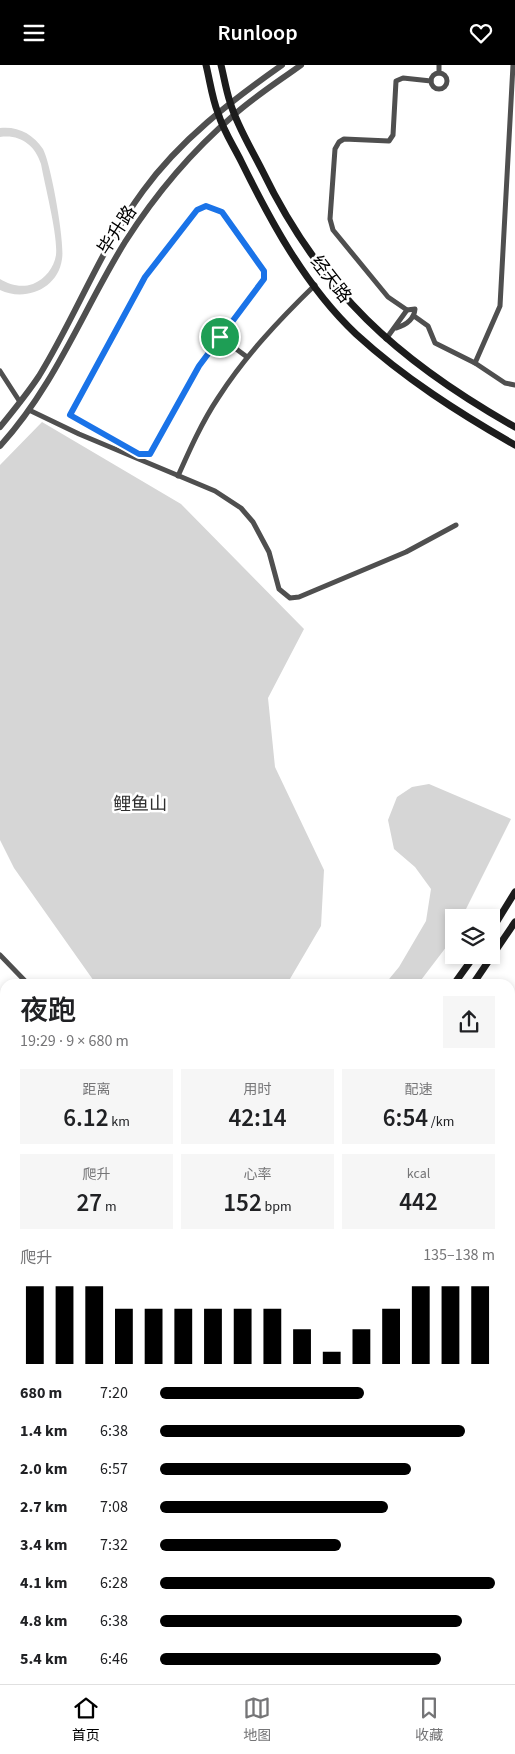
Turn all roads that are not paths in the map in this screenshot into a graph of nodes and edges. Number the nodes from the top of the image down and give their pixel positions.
1 (206, 65) edge
2 (221, 65) edge
3 (282, 65) edge
4 (301, 65) edge
5 (440, 65) edge
6 (513, 65) edge
7 (439, 73) junction
8 (431, 81) junction
9 (230, 102) junction
10 (218, 113) junction
11 (234, 114) junction
12 (223, 125) junction
13 (315, 285) junction
14 (407, 310) junction
15 (414, 316) junction
16 (396, 328) junction
17 (220, 337) junction
18 (386, 339) junction
19 (247, 357) junction
20 (475, 363) junction
21 (0, 371) edge
22 (515, 385) edge
23 (20, 402) junction
24 (29, 410) junction
25 (0, 427) edge
26 (515, 427) edge
27 (515, 445) edge
28 (0, 446) edge
29 (178, 476) junction
30 (456, 525) dead end
31 (515, 892) edge
32 (500, 916) edge
33 (515, 922) edge
34 (0, 955) edge
35 (468, 964) edge
36 (23, 979) edge
37 (458, 979) edge
38 (476, 979) edge

1 - 10 main road, 经天路
2 - 9 main road, 经天路
3 - 9 street, 毕升路
4 - 11 street, 毕升路
5 - 7 street
6 - 20 street
7 - 8 street
7 - 8 street
8 - 14 street
9 - 10 street, 毕升路
9 - 11 main road, 经天路
10 - 12 main road, 经天路
10 - 23 street, 毕升路
11 - 12 street, 毕升路
11 - 18 main road, 经天路
12 - 13 main road, 经天路
12 - 24 street, 毕升路
13 - 19 street
13 - 27 main road, 经天路
14 - 15 street
14 - 16 street
15 - 16 street
15 - 20 street
16 - 18 street
17 - 17 street
17 - 19 street
18 - 26 main road, 经天路
19 - 29 street
20 - 22 street
21 - 23 street
23 - 25 street, 毕升路
24 - 28 street, 毕升路
24 - 29 street
29 - 30 street
31 - 32 main road
33 - 38 main road
34 - 36 street
35 - 37 main road

